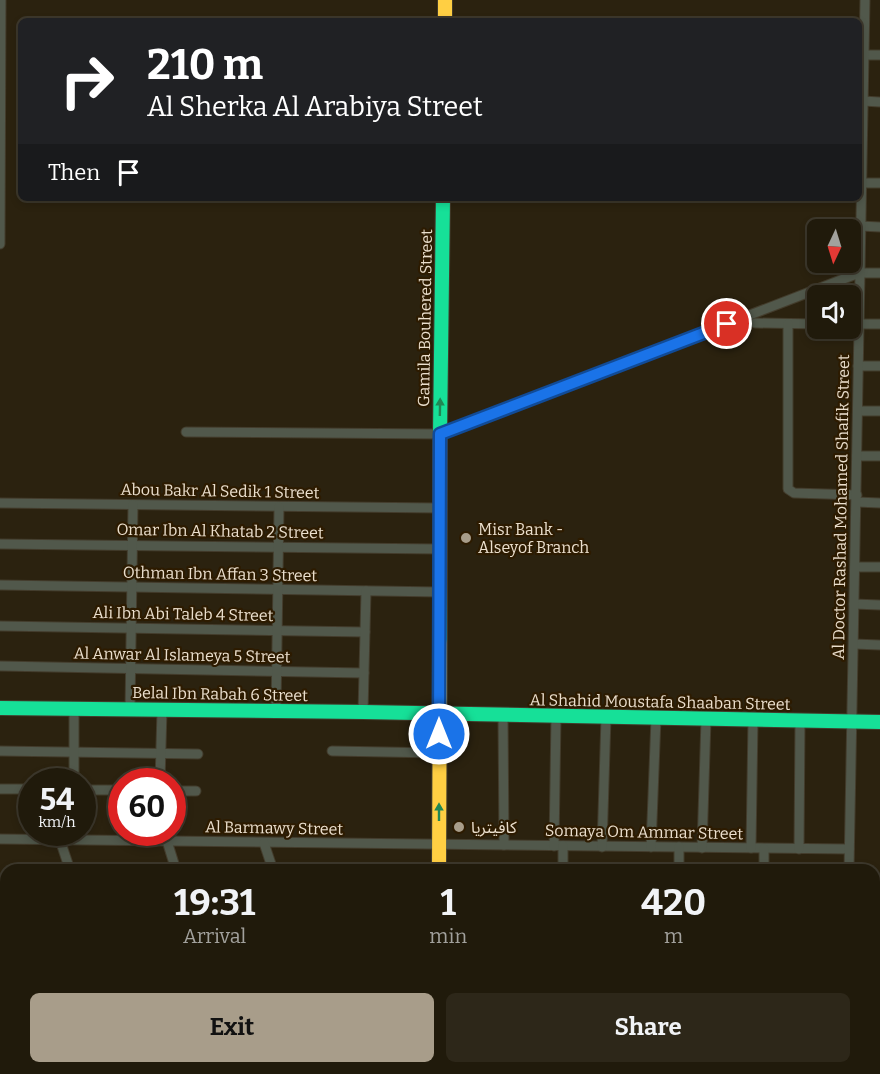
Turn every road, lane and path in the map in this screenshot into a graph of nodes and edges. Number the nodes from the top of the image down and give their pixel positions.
1 (1, 0) edge
2 (445, 0) edge
3 (865, 0) edge
4 (445, 18) edge
5 (864, 55) junction
6 (880, 55) edge
7 (863, 101) junction
8 (880, 102) edge
9 (862, 142) edge
10 (862, 183) edge
11 (880, 183) edge
12 (443, 201) edge
13 (861, 201) edge
14 (860, 219) edge
15 (861, 226) edge
16 (880, 227) edge
17 (0, 244) edge
18 (859, 273) joint
19 (861, 273) edge
20 (880, 273) edge
21 (858, 285) edge
22 (755, 323) dead end
23 (788, 324) junction
24 (807, 324) edge
25 (880, 324) edge
26 (861, 325) edge
27 (857, 339) edge
28 (858, 366) junction
29 (880, 366) edge
30 (858, 411) junction
31 (880, 411) edge
32 (186, 432) dead end
33 (440, 434) junction
34 (857, 456) junction
35 (880, 456) edge
36 (857, 499) junction
37 (880, 502) edge
38 (0, 504) edge
39 (133, 505) junction
40 (279, 507) junction
41 (440, 508) junction
42 (0, 544) edge
43 (132, 545) junction
44 (278, 547) junction
45 (440, 549) junction
46 (855, 567) junction
47 (880, 567) edge
48 (0, 585) edge
49 (132, 587) junction
50 (278, 589) junction
51 (366, 591) junction
52 (440, 592) junction
53 (854, 604) junction
54 (880, 605) edge
55 (0, 626) edge
56 (131, 628) junction
57 (277, 630) junction
58 (365, 632) junction
59 (854, 644) junction
60 (880, 645) edge
61 (0, 666) edge
62 (130, 669) junction
63 (277, 671) junction
64 (364, 673) junction
65 (0, 708) edge
66 (74, 709) junction
67 (130, 709) junction
68 (162, 710) junction
69 (276, 711) junction
70 (363, 712) junction
71 (439, 714) junction
72 (503, 716) junction
73 (556, 716) junction
74 (606, 717) junction
75 (656, 718) junction
76 (706, 719) junction
77 (753, 720) junction
78 (800, 720) junction
79 (852, 721) junction
80 (880, 722) edge
81 (0, 751) edge
82 (332, 751) dead end
83 (74, 752) junction
84 (161, 753) junction
85 (439, 753) junction
86 (198, 754) dead end
87 (74, 768) edge
88 (160, 768) edge
89 (0, 789) edge
90 (18, 789) edge
91 (186, 791) edge
92 (196, 791) dead end
93 (0, 839) edge
94 (18, 839) edge
95 (186, 839) edge
96 (264, 843) junction
97 (439, 844) junction
98 (504, 845) junction
99 (61, 846) edge
100 (165, 846) edge
101 (559, 846) junction
102 (602, 847) junction
103 (651, 847) junction
104 (679, 847) junction
105 (702, 848) junction
106 (751, 848) junction
107 (764, 849) junction
108 (799, 849) junction
109 (849, 849) junction
110 (66, 864) edge
111 (173, 864) edge
112 (271, 864) edge
113 (439, 864) edge
114 (562, 864) edge
115 (679, 864) edge
116 (764, 864) edge
117 (849, 864) edge

1 - 17 street
2 - 4 street
3 - 5 street, Al Doctor Rashad Mohamed Shafik Street
5 - 6 street
5 - 7 street, Al Doctor Rashad Mohamed Shafik Street
7 - 8 street
7 - 9 street, Al Doctor Rashad Mohamed Shafik Street
10 - 11 street
33 -> 12 street, Gamila Bouhered Street
13 - 14 street, Al Doctor Rashad Mohamed Shafik Street
15 - 16 street
18 - 21 street, Al Doctor Rashad Mohamed Shafik Street
18 - 33 street
19 - 20 street
22 - 23 street
23 - 24 street
23 - 36 street
25 - 26 street
27 - 28 street, Al Doctor Rashad Mohamed Shafik Street
28 - 29 street
28 - 30 street, Al Doctor Rashad Mohamed Shafik Street
30 - 31 street
30 - 34 street, Al Doctor Rashad Mohamed Shafik Street
32 - 33 street
33 - 41 street, Gamila Bouhered Street
34 - 35 street
34 - 36 street, Al Doctor Rashad Mohamed Shafik Street
36 - 37 street
36 - 46 street, Al Doctor Rashad Mohamed Shafik Street
38 - 39 street, Abou Bakr Al Sedik 1 Street
39 - 40 street, Abou Bakr Al Sedik 1 Street
39 - 43 street
40 - 41 street, Abou Bakr Al Sedik 1 Street
40 - 44 street
41 - 45 street, Gamila Bouhered Street
42 - 43 street, Omar Ibn Al Khatab 2 Street
43 - 44 street, Omar Ibn Al Khatab 2 Street
43 - 49 street
44 - 45 street, Omar Ibn Al Khatab 2 Street
44 - 50 street
45 - 52 street, Gamila Bouhered Street
46 - 47 street
46 - 53 street, Al Doctor Rashad Mohamed Shafik Street
48 - 49 street, Othman Ibn Affan 3 Street
49 - 50 street, Othman Ibn Affan 3 Street
49 - 56 street
50 - 51 street, Othman Ibn Affan 3 Street
50 - 57 street
51 - 52 street, Othman Ibn Affan 3 Street
51 - 58 street
52 - 71 street, Gamila Bouhered Street
53 - 54 street
53 - 59 street, Al Doctor Rashad Mohamed Shafik Street
55 - 56 street, Ali Ibn Abi Taleb 4 Street
56 - 57 street, Ali Ibn Abi Taleb 4 Street
56 - 62 street
57 - 58 street, Ali Ibn Abi Taleb 4 Street
57 - 63 street
58 - 64 street
59 - 60 street
59 - 79 street, Al Doctor Rashad Mohamed Shafik Street
61 - 62 street, Al Anwar Al Islameya 5 Street
62 - 63 street, Al Anwar Al Islameya 5 Street
62 - 67 street
63 - 64 street, Al Anwar Al Islameya 5 Street
63 - 69 street
64 - 70 street
65 - 66 street, Belal Ibn Rabah 6 Street
66 - 67 street, Belal Ibn Rabah 6 Street
66 - 83 street
67 - 68 street, Belal Ibn Rabah 6 Street
68 - 69 street, Belal Ibn Rabah 6 Street
68 - 84 street
69 - 70 street, Belal Ibn Rabah 6 Street
70 - 71 street, Belal Ibn Rabah 6 Street
71 - 72 street, Al Shahid Moustafa Shaaban Street
71 - 85 street, Gamila Bouhered Street
72 - 73 street, Al Shahid Moustafa Shaaban Street
72 - 98 street
73 - 74 street, Al Shahid Moustafa Shaaban Street
73 - 101 street
74 - 75 street, Al Shahid Moustafa Shaaban Street
74 - 102 street
75 - 76 street, Al Shahid Moustafa Shaaban Street
75 - 103 street
76 - 77 street, Al Shahid Moustafa Shaaban Street
76 - 105 street
77 - 78 street, Al Shahid Moustafa Shaaban Street
77 - 106 street
78 - 79 street, Al Shahid Moustafa Shaaban Street
78 - 108 street
79 - 80 street, Al Shahid Moustafa Shaaban Street
79 - 109 street, Al Doctor Rashad Mohamed Shafik Street
81 - 83 street
82 - 85 street
83 - 84 street
83 - 87 street
84 - 86 street
84 - 88 street
97 -> 85 street, Gamila Bouhered Street
89 - 90 street
91 - 92 street
93 - 94 street, Al Barmawy Street
95 - 96 street, Al Barmawy Street
96 - 97 street, Al Barmawy Street
96 - 112 street
97 - 98 street, Somaya Om Ammar Street
97 - 113 street, Gamila Bouhered Street
98 - 101 street, Somaya Om Ammar Street
99 - 110 street
100 - 111 street
101 - 102 street, Somaya Om Ammar Street
101 - 114 street
102 - 103 street, Somaya Om Ammar Street
103 - 104 street, Somaya Om Ammar Street
104 - 105 street, Somaya Om Ammar Street
104 - 115 street
105 - 106 street, Somaya Om Ammar Street
106 - 107 street, Somaya Om Ammar Street
107 - 108 street, Somaya Om Ammar Street
107 - 116 street
108 - 109 street, Somaya Om Ammar Street
109 - 117 street, Al Doctor Rashad Mohamed Shafik Street

